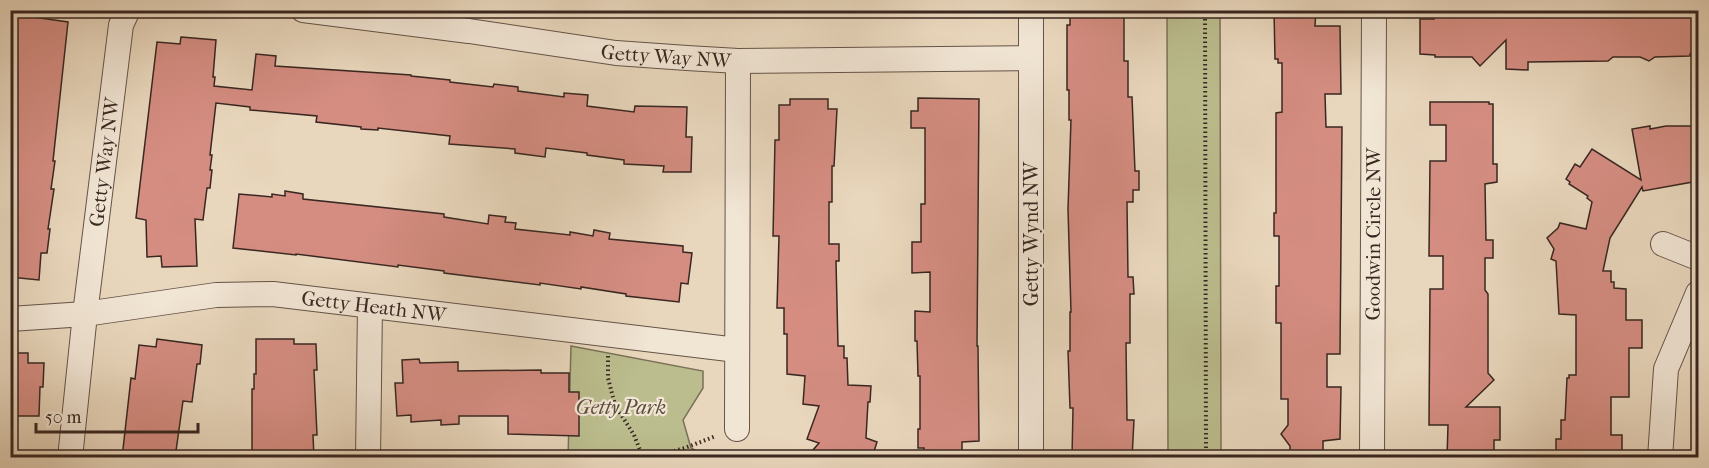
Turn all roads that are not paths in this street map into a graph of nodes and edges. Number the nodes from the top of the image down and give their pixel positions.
1 (128, 10) edge
2 (303, 10) edge
3 (1031, 10) edge
4 (1374, 10) edge
5 (1031, 58) junction
6 (738, 61) junction
7 (1663, 244) dead end
8 (1698, 258) edge
9 (1698, 293) edge
10 (370, 306) junction
11 (85, 314) junction
12 (10, 319) edge
13 (737, 350) junction
14 (737, 429) road end
15 (70, 458) edge
16 (368, 458) edge
17 (1031, 458) edge
18 (1372, 458) edge
19 (1660, 458) edge

1 - 11 street, Getty Way NW
2 - 6 street, Getty Way NW
3 - 5 street, Getty Wynd NW
4 - 18 street, Goodwin Circle NW
5 - 6 street, Getty Way NW
5 - 17 street, Getty Wynd NW
6 - 13 street
7 - 8 street
9 - 19 street
10 - 11 street, Getty Heath NW
10 - 13 street, Getty Heath NW
10 - 16 street
11 - 12 street, Getty Heath NW
11 - 15 street, Getty Way NW
13 - 14 street

